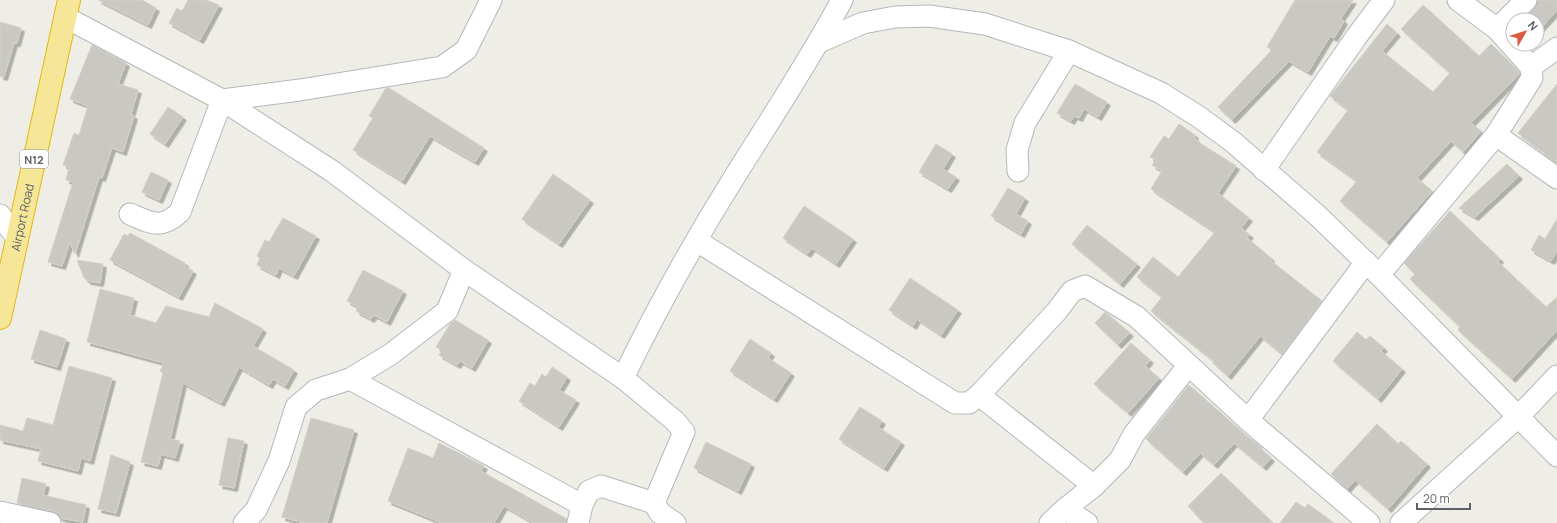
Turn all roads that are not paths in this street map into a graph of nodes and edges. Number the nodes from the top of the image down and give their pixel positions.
1 (491, 0) edge
2 (842, 0) edge
3 (1384, 0) edge
4 (1458, 0) edge
5 (1526, 0) edge
6 (67, 8) edge
7 (1497, 29) junction
8 (819, 42) junction
9 (1557, 48) edge
10 (1069, 51) junction
11 (1532, 67) junction
12 (222, 100) junction
13 (1496, 135) junction
14 (1264, 170) junction
15 (1018, 171) dead end
16 (1557, 178) edge
17 (130, 214) dead end
18 (0, 215) edge
19 (17, 238) junction
20 (696, 241) junction
21 (1372, 269) junction
22 (464, 270) junction
23 (0, 318) edge
24 (1188, 366) junction
25 (1557, 376) edge
26 (623, 378) junction
27 (350, 379) junction
28 (979, 395) junction
29 (1519, 416) junction
30 (1248, 420) junction
31 (1557, 456) edge
32 (1094, 486) junction
33 (654, 503) junction
34 (1065, 508) junction
35 (0, 512) edge
36 (580, 514) edge
37 (50, 523) edge
38 (244, 523) edge
39 (675, 523) edge
40 (1050, 523) edge
41 (1087, 523) edge
42 (1370, 523) edge
43 (1401, 523) edge

1 - 12 street
2 - 8 street
3 - 14 street
4 - 7 street
5 - 7 street
6 - 12 street
6 - 19 highway, Airport Road / N12
7 - 11 street
8 - 10 street
8 - 20 street
9 - 11 street
10 - 14 street
10 - 15 street
11 - 13 street
12 - 17 street
12 - 22 street
13 - 16 street
13 - 21 street
14 - 21 street
18 - 19 street
19 - 23 highway, Airport Road / N12
20 - 26 street
20 - 28 street
21 - 29 street
21 - 30 street
22 - 26 street
22 - 27 street
24 - 28 street
24 - 30 street
24 - 32 street
25 - 29 street
26 - 33 street
27 - 36 street
27 - 38 street
28 - 32 street
29 - 31 street
29 - 43 street
30 - 42 street
32 - 34 street
33 - 36 street
33 - 39 street
34 - 40 street
34 - 41 street
35 - 37 street

